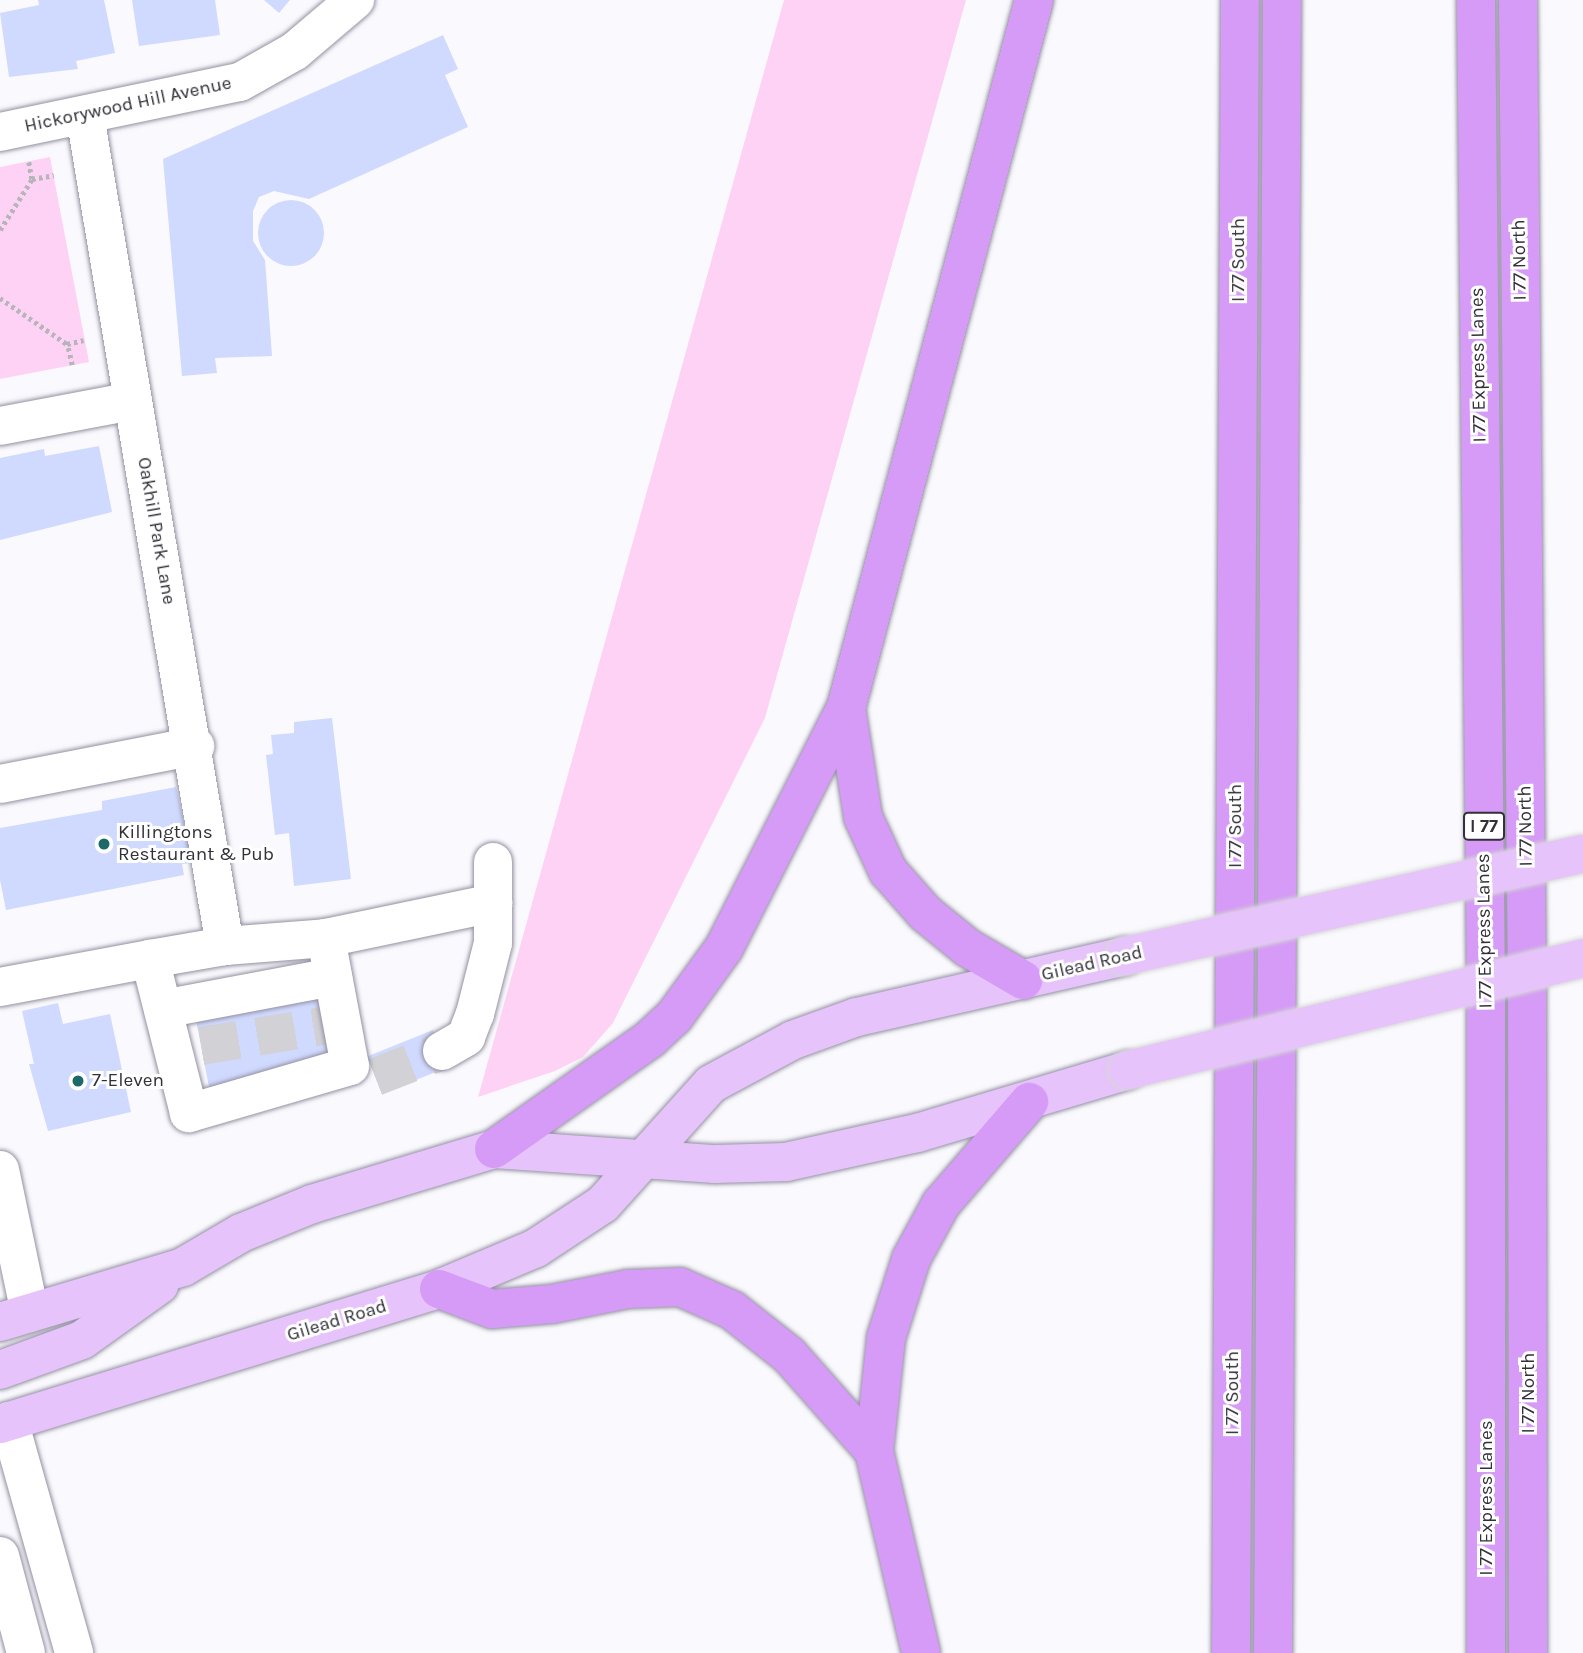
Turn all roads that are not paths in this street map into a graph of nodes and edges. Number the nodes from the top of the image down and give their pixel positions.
1 (355, 0) edge
2 (1034, 0) edge
3 (1240, 0) edge
4 (1282, 0) edge
5 (1476, 0) edge
6 (1518, 0) edge
7 (85, 116) junction
8 (0, 132) edge
9 (132, 401) junction
10 (0, 426) edge
11 (846, 708) junction
12 (195, 746) junction
13 (0, 785) edge
14 (1583, 854) edge
15 (493, 862) dead end
16 (493, 903) junction
17 (326, 938) junction
18 (225, 946) junction
19 (1583, 958) edge
20 (150, 959) junction
21 (333, 977) junction
22 (1023, 980) junction
23 (0, 987) edge
24 (163, 1009) junction
25 (442, 1051) tunnel mouth
26 (375, 1077) tunnel mouth
27 (259, 1093) junction
28 (1029, 1102) junction
29 (494, 1149) junction
30 (642, 1159) junction
31 (0, 1170) edge
32 (183, 1267) junction
33 (439, 1289) junction
34 (15, 1318) edge
35 (0, 1370) edge
36 (5, 1423) edge
37 (874, 1451) junction
38 (0, 1556) edge
39 (26, 1653) edge
40 (74, 1653) edge
41 (921, 1653) edge
42 (1231, 1653) edge
43 (1273, 1653) edge
44 (1486, 1653) edge
45 (1528, 1653) edge

1 - 7 street, Hickorywood Hill Avenue
2 - 11 highway
3 - 42 highway, I 77 South
4 - 43 highway
5 - 44 highway, I 77 Express Lanes / I 77
6 - 45 highway, I 77 North / I 77
7 - 8 street, Hickorywood Hill Avenue
7 - 9 street, Oakhill Park Lane
9 - 10 street
9 - 12 street, Oakhill Park Lane
11 - 22 highway
11 - 29 highway
12 - 13 street
12 - 18 street, Oakhill Park Lane
14 - 22 main road, Gilead Road, bridge
15 - 16 street
16 - 17 street
16 - 25 street
17 - 18 street
17 - 21 street
18 - 20 street
19 - 28 main road, bridge
20 - 23 street
20 - 24 street
21 - 24 street
21 - 27 street
22 - 30 main road, Gilead Road
24 - 27 street
26 - 27 street
28 - 30 main road
28 - 37 highway
29 - 30 main road
29 - 32 main road
30 - 33 main road, Gilead Road
31 - 34 street
32 - 34 main road
32 - 35 main road
33 - 36 main road, Gilead Road
33 - 37 highway
36 - 40 street
37 - 41 highway
38 - 39 street

